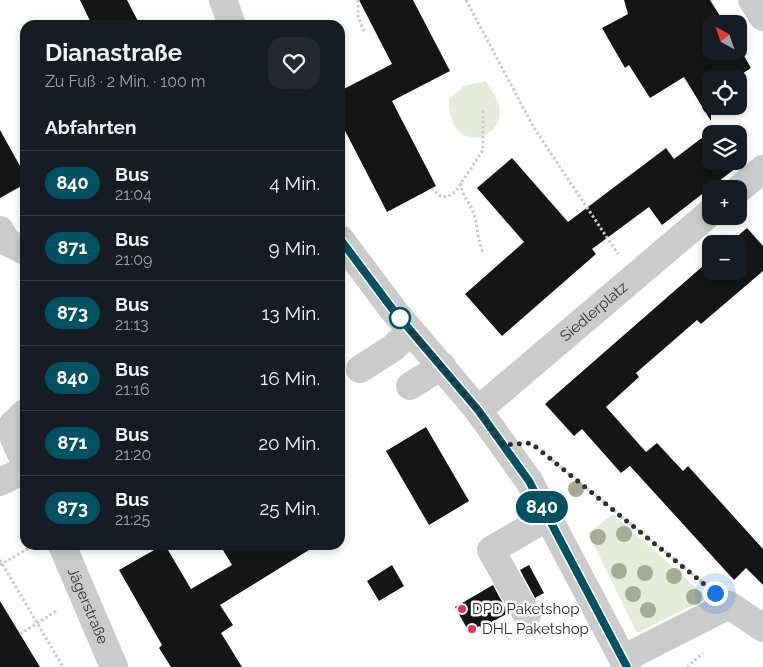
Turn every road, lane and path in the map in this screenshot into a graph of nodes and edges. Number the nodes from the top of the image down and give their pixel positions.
1 (223, 0) edge
2 (358, 0) edge
3 (466, 0) edge
4 (752, 0) edge
5 (763, 17) edge
6 (230, 20) edge
7 (364, 32) dead end
8 (483, 109) dead end
9 (460, 183) junction
10 (432, 188) dead end
11 (702, 220) edge
12 (0, 230) edge
13 (345, 245) edge
14 (20, 248) edge
15 (483, 252) dead end
16 (636, 275) junction
17 (411, 331) junction
18 (442, 366) junction
19 (360, 369) dead end
20 (410, 386) dead end
21 (478, 410) junction
22 (19, 418) edge
23 (20, 452) edge
24 (546, 455) dead end
25 (20, 472) edge
26 (0, 482) edge
27 (548, 517) junction
28 (26, 550) edge
29 (64, 550) edge
30 (0, 560) edge
31 (1, 565) edge
32 (730, 605) junction
33 (61, 608) dead end
34 (527, 616) dead end
35 (37, 623) junction
36 (763, 628) edge
37 (20, 634) dead end
38 (625, 663) edge
39 (63, 667) edge
40 (114, 667) edge

1 - 6 street
2 - 7 path
3 - 16 path
4 - 5 street
8 - 9 path
9 - 10 path
9 - 15 path
11 - 16 street, Siedlerplatz
12 - 14 street
13 - 17 street
16 - 21 street, Siedlerplatz
17 - 18 street
17 - 19 street
18 - 20 street
18 - 21 street
21 - 27 street
22 - 23 street
24 - 32 path
25 - 26 street
27 - 34 street
27 - 38 street
28 - 31 path
29 - 40 street, Jägerstraße
30 - 31 path
31 - 35 path
32 - 36 street
32 - 38 street
33 - 35 path
35 - 37 path
35 - 39 path

